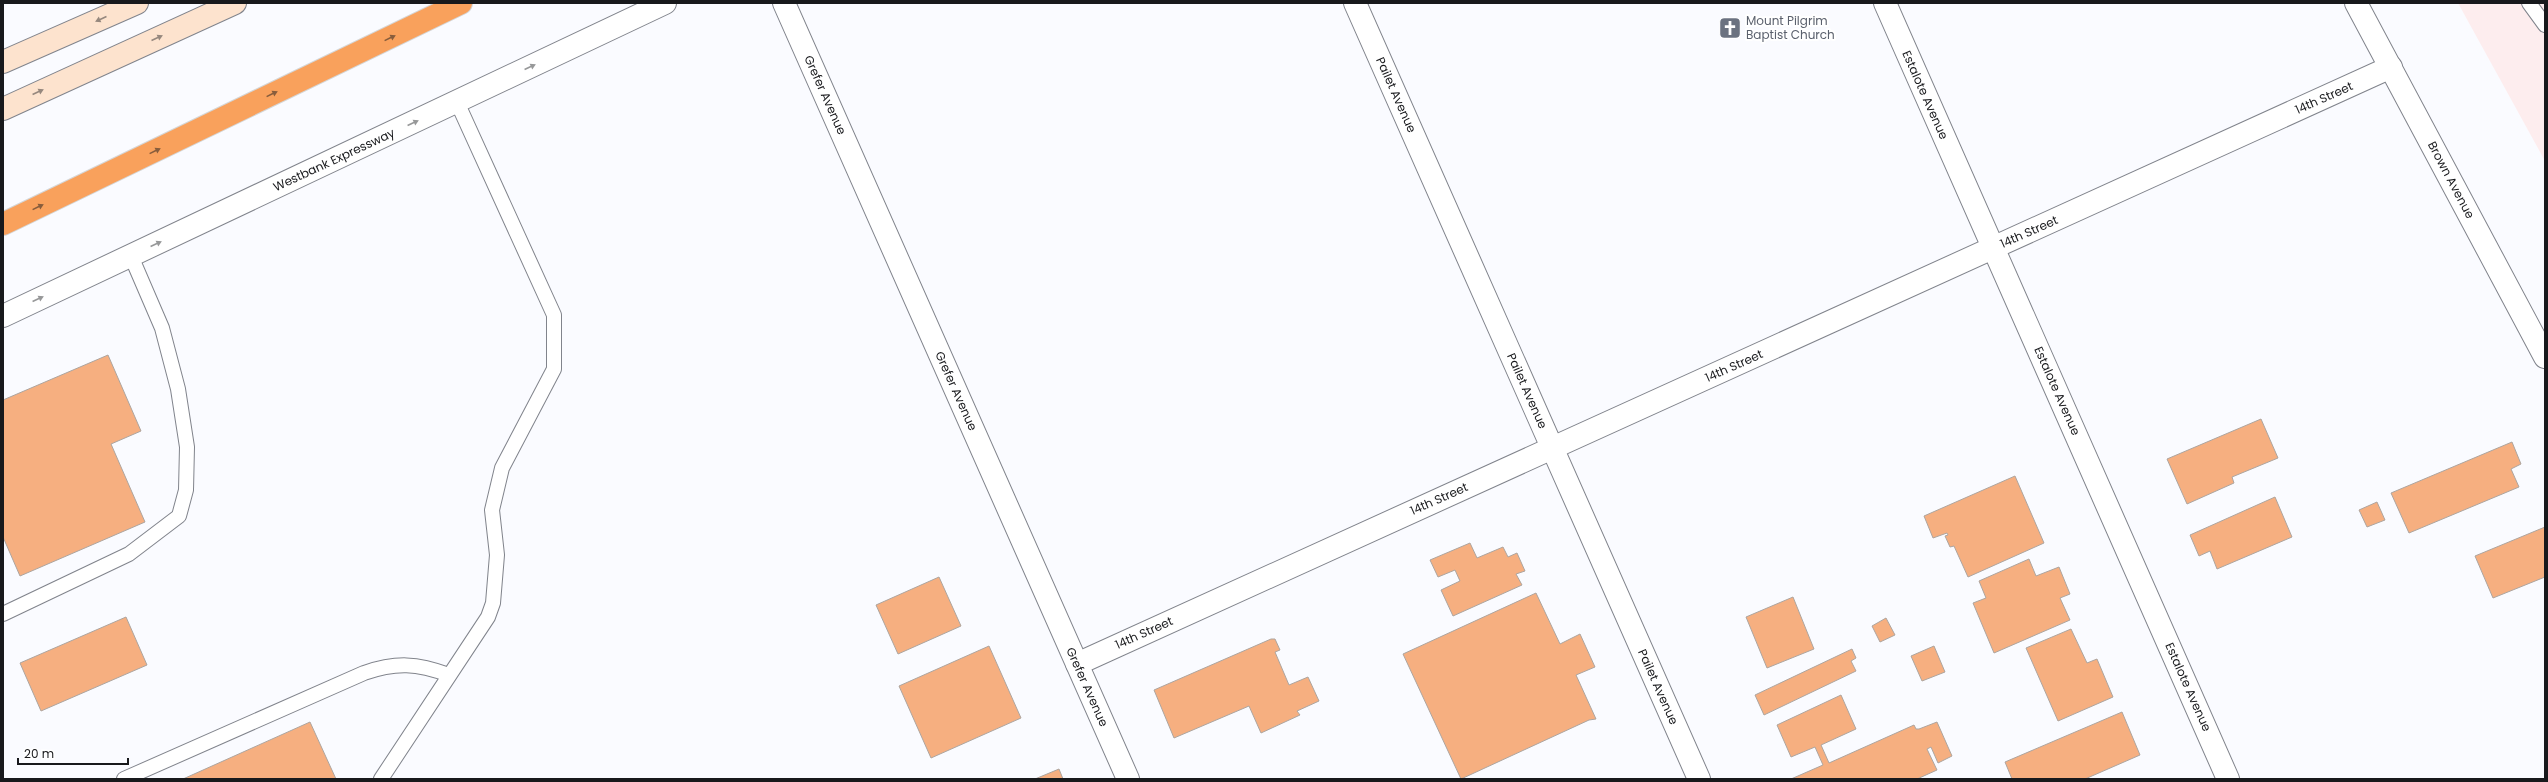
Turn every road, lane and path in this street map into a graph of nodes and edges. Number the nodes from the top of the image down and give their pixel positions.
1 (137, 3) edge
2 (235, 3) edge
3 (461, 3) edge
4 (665, 3) edge
5 (784, 3) edge
6 (1355, 3) edge
7 (1884, 3) edge
8 (2356, 3) edge
9 (2529, 3) edge
10 (2545, 25) edge
11 (3, 62) edge
12 (2391, 67) junction
13 (457, 102) junction
14 (3, 108) edge
15 (3, 224) edge
16 (1993, 248) junction
17 (131, 256) junction
18 (3, 316) edge
19 (2545, 356) edge
20 (1552, 448) junction
21 (3, 614) edge
22 (1077, 664) junction
23 (449, 676) junction
24 (124, 779) edge
25 (381, 779) edge
26 (1128, 779) edge
27 (1699, 779) edge
28 (2228, 779) edge

1 -> 11 main road
14 -> 2 main road
15 -> 3 highway
13 -> 4 street, Westbank Expressway
5 - 22 street, Grefer Avenue
6 - 20 street, Pailet Avenue
7 - 16 street, Estalote Avenue
8 - 12 street, Brown Avenue
9 - 10 lane
12 - 16 street, 14th Street
12 - 19 street, Brown Avenue
17 -> 13 street, Westbank Expressway
13 - 23 lane
16 - 20 street, 14th Street
16 - 28 street, Estalote Avenue
18 -> 17 street, Westbank Expressway
17 - 21 lane
20 - 22 street, 14th Street
20 - 27 street, Pailet Avenue
22 - 26 street, Grefer Avenue
23 - 24 lane
23 - 25 lane

